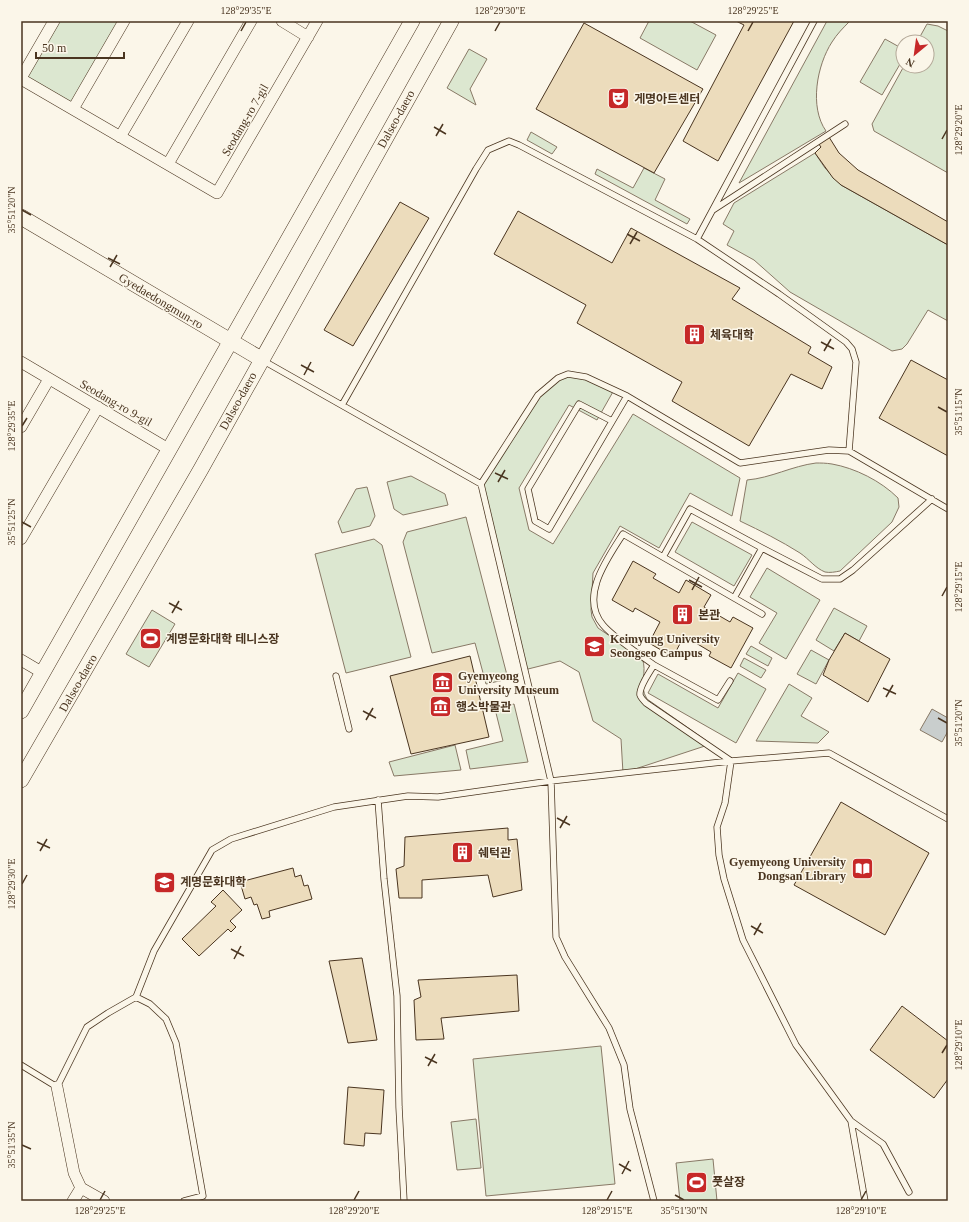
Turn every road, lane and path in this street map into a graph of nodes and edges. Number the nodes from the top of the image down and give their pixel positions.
1 (54, 21) edge
2 (124, 21) edge
3 (188, 21) edge
4 (251, 21) edge
5 (282, 21) edge
6 (317, 21) edge
7 (412, 21) edge
8 (451, 21) edge
9 (814, 21) edge
10 (308, 37) junction
11 (21, 78) edge
12 (73, 109) junction
13 (845, 124) dead end
14 (120, 137) junction
15 (168, 164) junction
16 (712, 211) junction
17 (21, 217) edge
18 (697, 240) junction
19 (230, 341) junction
20 (261, 359) junction
21 (21, 362) edge
22 (49, 379) junction
23 (627, 396) junction
24 (342, 405) junction
25 (98, 407) junction
26 (612, 422) junction
27 (21, 427) edge
28 (170, 450) junction
29 (849, 451) junction
30 (481, 484) junction
31 (932, 499) junction
32 (948, 508) edge
33 (21, 539) edge
34 (762, 548) junction
35 (663, 557) junction
36 (734, 598) junction
37 (762, 614) dead end
38 (21, 660) edge
39 (654, 665) junction
40 (43, 673) junction
41 (336, 676) dead end
42 (730, 681) dead end
43 (21, 712) edge
44 (349, 729) dead end
45 (731, 761) junction
46 (21, 780) edge
47 (551, 781) junction
48 (378, 800) junction
49 (948, 819) edge
50 (136, 997) junction
51 (21, 1066) edge
52 (57, 1087) junction
53 (851, 1121) junction
54 (81, 1188) junction
55 (909, 1192) dead end
56 (73, 1201) edge
57 (104, 1201) edge
58 (184, 1201) edge
59 (404, 1201) edge
60 (654, 1201) edge
61 (865, 1201) edge

1 - 11 street
2 - 12 street
3 - 14 street
4 - 15 street
5 - 10 street
6 - 10 street
7 - 19 main road
8 - 20 main road, Dalseo-daero
9 - 16 lane
10 - 15 street, Seodang-ro 7-gil
11 - 12 street, Seodang-ro 7-gil
12 - 14 street, Seodang-ro 7-gil
13 - 16 lane
14 - 15 street, Seodang-ro 7-gil
16 - 18 lane
17 - 19 main road, Gyedaedongmun-ro
18 - 24 lane
18 - 29 lane
19 - 20 main road, Gyedaedongmun-ro
19 - 28 main road
20 - 24 lane
20 - 46 main road, Dalseo-daero
21 - 22 street, Seodang-ro 9-gil
22 - 25 street, Seodang-ro 9-gil
22 - 27 street
23 - 26 lane
23 - 29 lane
23 - 30 lane
24 - 30 lane
25 - 28 street, Seodang-ro 9-gil
25 - 33 street
26 - 26 lane
28 - 40 main road
29 - 31 lane
30 - 47 lane
31 - 32 lane
31 - 34 lane
34 - 35 lane
34 - 36 lane
35 - 36 lane
35 - 39 lane
36 - 37 lane
38 - 40 street
39 - 42 lane
39 - 45 lane
40 - 43 main road
41 - 44 lane
45 - 47 lane
45 - 49 lane
45 - 53 lane
47 - 48 lane
47 - 60 lane
48 - 50 lane
48 - 59 lane
50 - 52 lane
50 - 58 lane
51 - 52 lane
52 - 54 street
53 - 55 lane
53 - 61 lane
54 - 56 street
54 - 57 street

